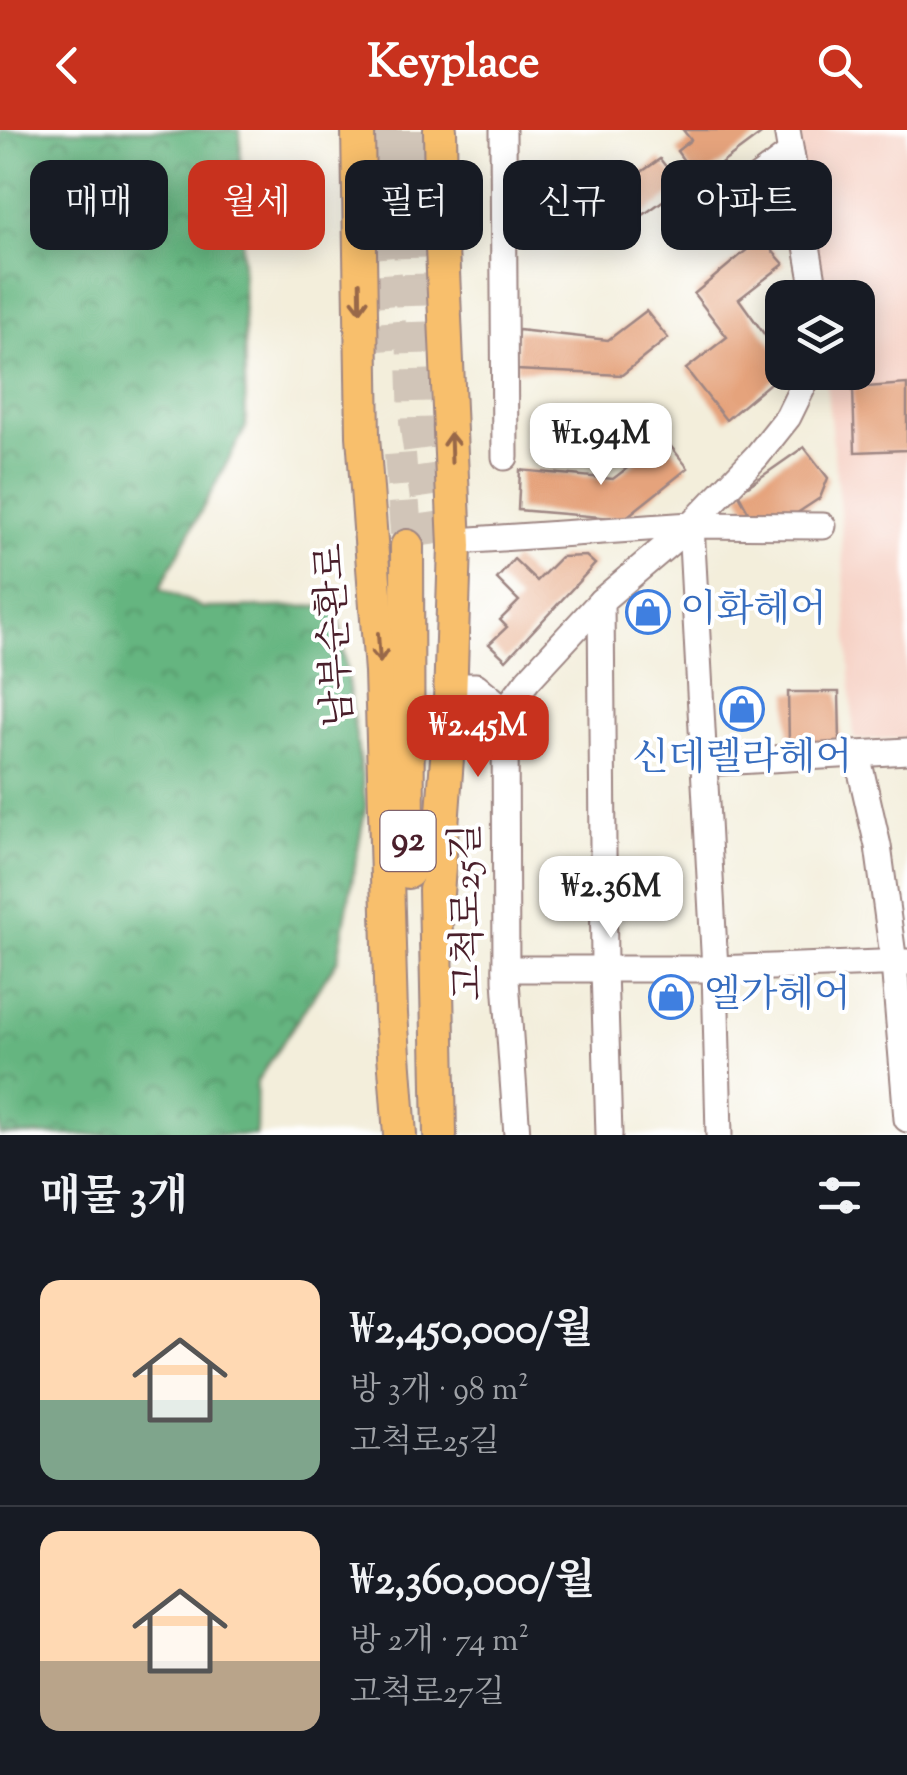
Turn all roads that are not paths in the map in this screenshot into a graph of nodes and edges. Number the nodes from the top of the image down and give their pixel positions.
1 (358, 130) edge
2 (440, 130) edge
3 (502, 130) edge
4 (789, 142) edge
5 (769, 160) edge
6 (813, 280) edge
7 (801, 390) edge
8 (506, 457) dead end
9 (691, 526) junction
10 (823, 526) dead end
11 (472, 540) dead end
12 (600, 602) junction
13 (450, 686) junction
14 (505, 710) junction
15 (907, 751) edge
16 (857, 754) junction
17 (704, 763) junction
18 (436, 908) junction
19 (901, 962) edge
20 (506, 969) junction
21 (604, 969) junction
22 (716, 969) junction
23 (907, 1118) edge
24 (402, 1135) edge
25 (440, 1135) edge
26 (517, 1135) edge
27 (610, 1135) edge
28 (719, 1135) edge

1 -> 24 main road, 남부순환로
13 -> 2 main road, 남부순환로
3 - 8 street
4 - 5 street
4 - 6 street
7 - 9 street
9 - 10 street
9 - 11 street
9 - 12 street
9 - 17 street
12 - 14 street
12 - 21 street
13 - 14 street
13 - 18 main road, 남부순환로
14 - 20 street, 고척로25길
15 - 16 street
16 - 17 street
16 - 19 street
17 - 22 street
18 - 24 main road, 남부순환로 / 92
18 - 25 main road, 남부순환로 / 92
19 - 22 street
19 - 23 street
20 - 21 street
20 - 26 street, 고척로25길
21 - 22 street
21 - 27 street
22 - 28 street

